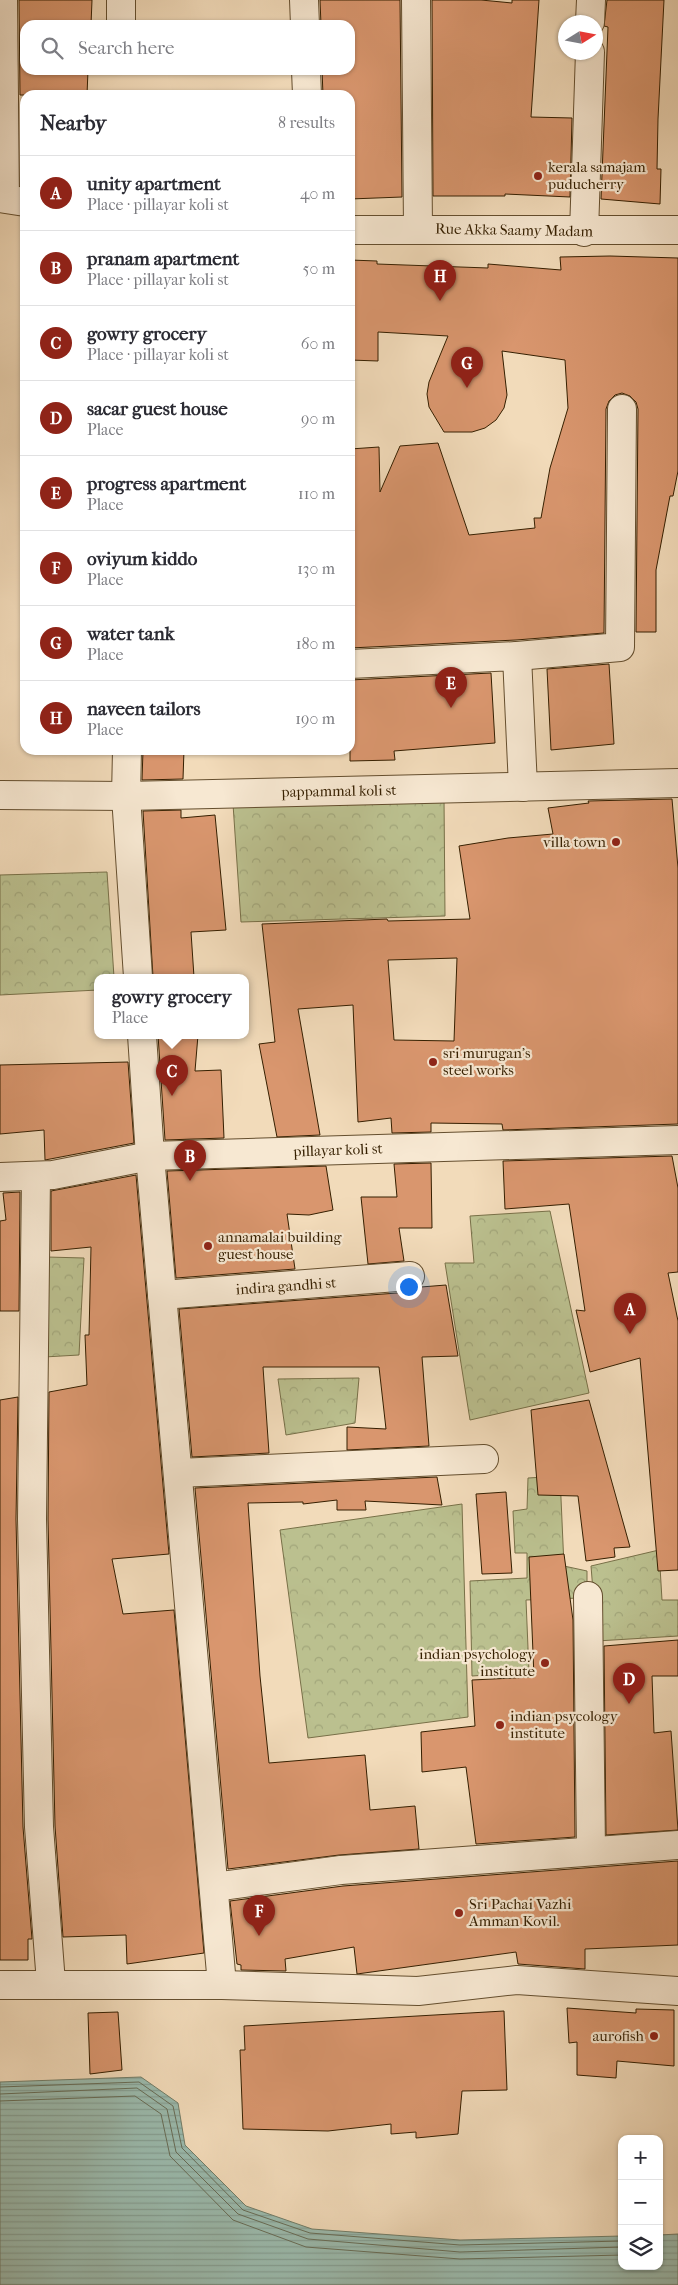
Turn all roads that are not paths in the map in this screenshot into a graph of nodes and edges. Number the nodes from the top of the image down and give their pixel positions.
1 (3, 0) edge
2 (121, 0) edge
3 (304, 0) edge
4 (416, 0) edge
5 (591, 0) edge
6 (590, 15) edge
7 (121, 20) edge
8 (305, 20) edge
9 (590, 60) edge
10 (306, 75) edge
11 (307, 90) edge
12 (10, 199) edge
13 (418, 228) junction
14 (355, 230) edge
15 (678, 230) edge
16 (584, 232) junction
17 (622, 409) dead end
18 (518, 656) junction
19 (355, 664) edge
20 (126, 755) edge
21 (678, 783) edge
22 (523, 787) junction
23 (0, 795) edge
24 (126, 796) junction
25 (138, 974) edge
26 (142, 1039) edge
27 (678, 1140) edge
28 (150, 1156) junction
29 (0, 1176) edge
30 (36, 1176) junction
31 (410, 1276) dead end
32 (162, 1295) junction
33 (484, 1459) dead end
34 (178, 1473) junction
35 (588, 1596) dead end
36 (678, 1845) edge
37 (592, 1851) junction
38 (214, 1888) junction
39 (52, 1983) junction
40 (0, 1985) edge
41 (222, 1985) junction
42 (678, 1991) edge

1 - 12 street
2 - 7 street
3 - 8 street
4 - 13 street
5 - 6 street
9 - 16 street
10 - 11 street
13 - 14 street, Rue Akka Saamy Madam
13 - 16 street, Rue Akka Saamy Madam
15 - 16 street, Rue Akka Saamy Madam
17 - 18 street
18 - 19 street
18 - 22 street
20 - 24 street
21 - 22 street, pappammal koli st
22 - 24 street, pappammal koli st
23 - 24 street, pappammal koli st
24 - 25 street
26 - 28 street
27 - 28 street, pillayar koli st
28 - 30 street, pillayar koli st
28 - 32 street
29 - 30 street, pillayar koli st
30 - 39 street
31 - 32 street, indira gandhi st
32 - 34 street
33 - 34 street
34 - 38 street
35 - 37 street
36 - 37 street
37 - 38 street
38 - 41 street
39 - 40 street
39 - 41 street
41 - 42 street

